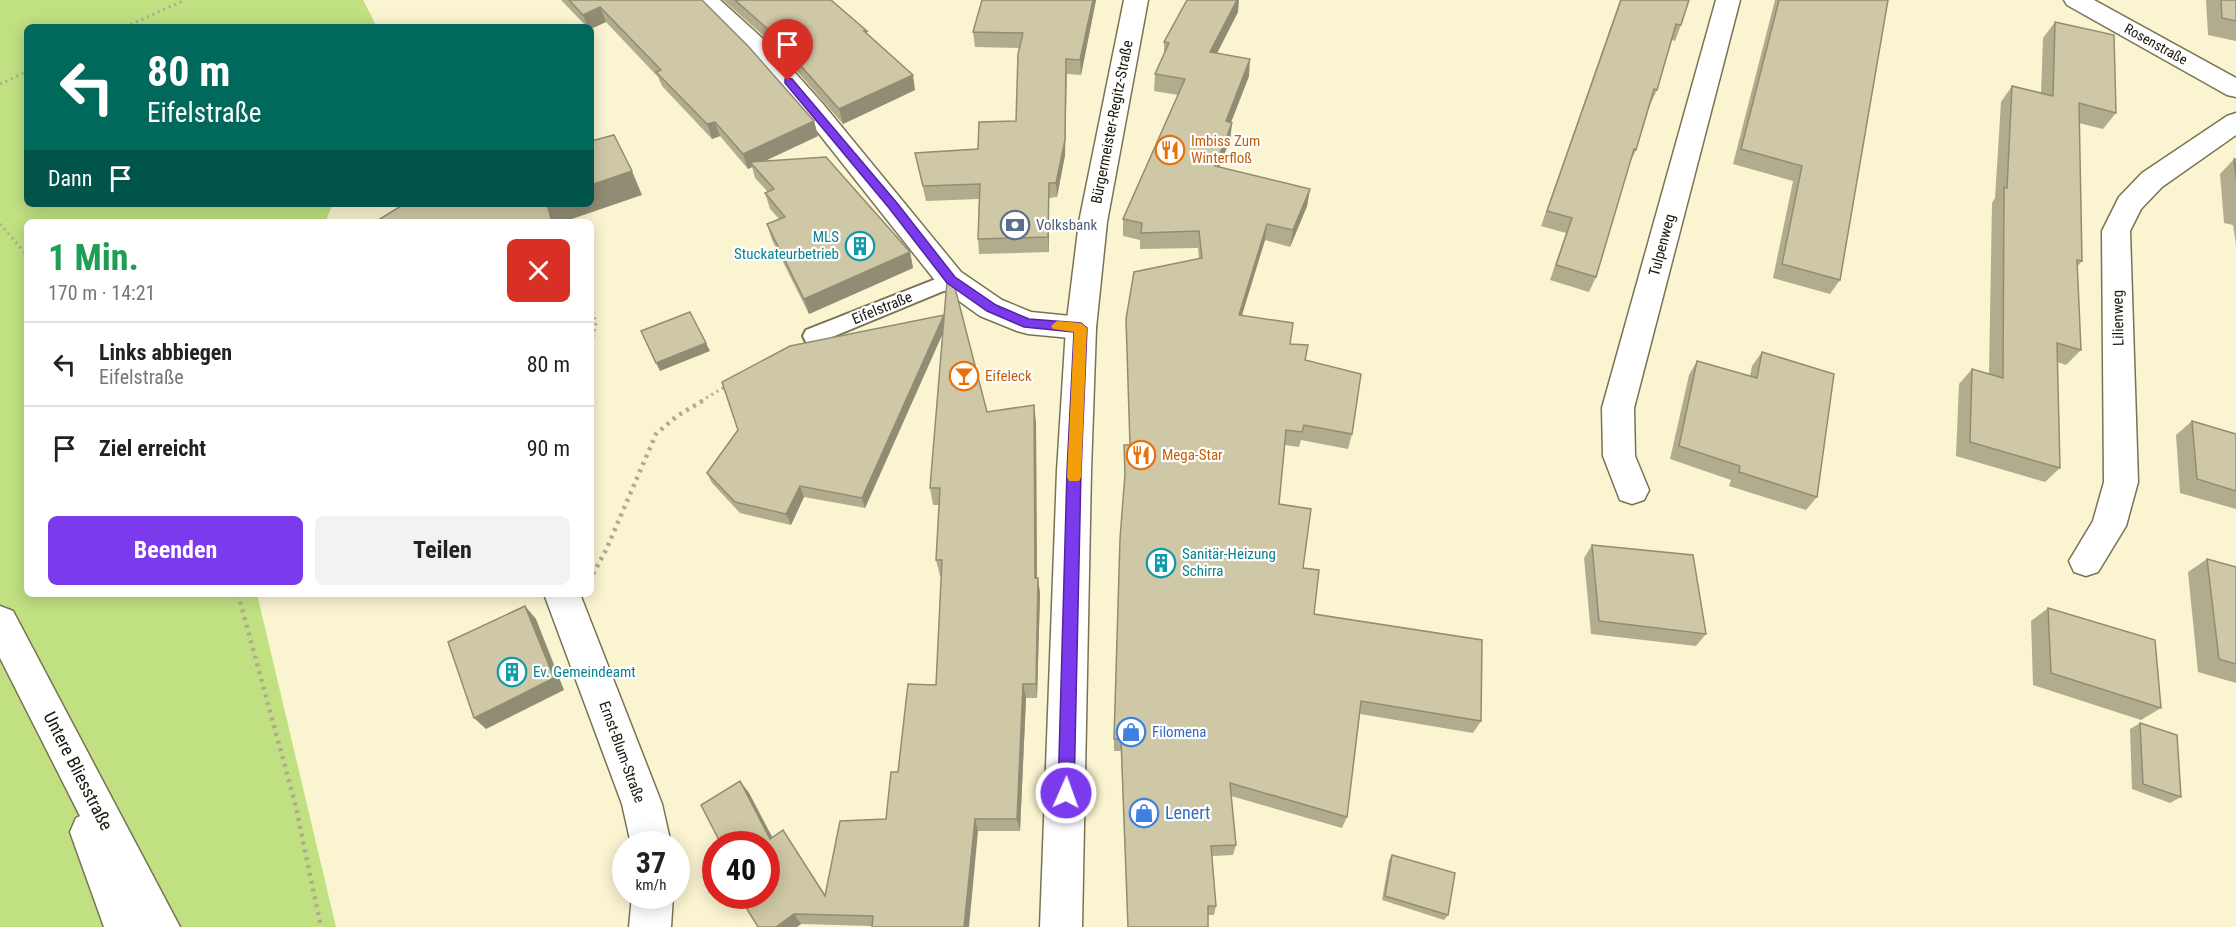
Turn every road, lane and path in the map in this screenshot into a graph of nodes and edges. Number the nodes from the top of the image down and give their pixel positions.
1 (185, 0) edge
2 (706, 0) edge
3 (1136, 0) edge
4 (1728, 0) edge
5 (2082, 1) edge
6 (132, 24) edge
7 (24, 72) edge
8 (0, 84) edge
9 (2236, 89) edge
10 (2236, 122) edge
11 (0, 224) edge
12 (24, 252) edge
13 (951, 280) junction
14 (594, 316) edge
15 (1081, 328) junction
16 (594, 332) edge
17 (813, 336) dead end
18 (734, 381) edge
19 (1632, 490) dead end
20 (2086, 561) dead end
21 (594, 572) edge
22 (239, 597) edge
23 (563, 597) edge
24 (0, 622) edge
25 (42, 701) junction
26 (648, 831) edge
27 (652, 909) edge
28 (125, 927) edge
29 (159, 927) edge
30 (321, 927) edge
31 (650, 927) edge
32 (1061, 927) edge

1 - 6 path
2 - 13 street
3 - 15 street, Bürgermeister-Regitz-Straße
4 - 19 street, Tulpenweg
5 - 9 street, Rosenstraße
7 - 8 path
10 - 20 street, Lilienweg
11 - 12 path
13 - 15 street
13 - 17 lane, Eifelstraße
14 - 16 path
15 - 32 street, Bürgermeister-Regitz-Straße
18 - 21 path
22 - 30 path
23 - 26 street, Ernst-Blum-Straße
24 - 25 street
25 - 28 street, Untere Bliesstraße
25 - 29 street, Untere Bliesstraße
27 - 31 street

